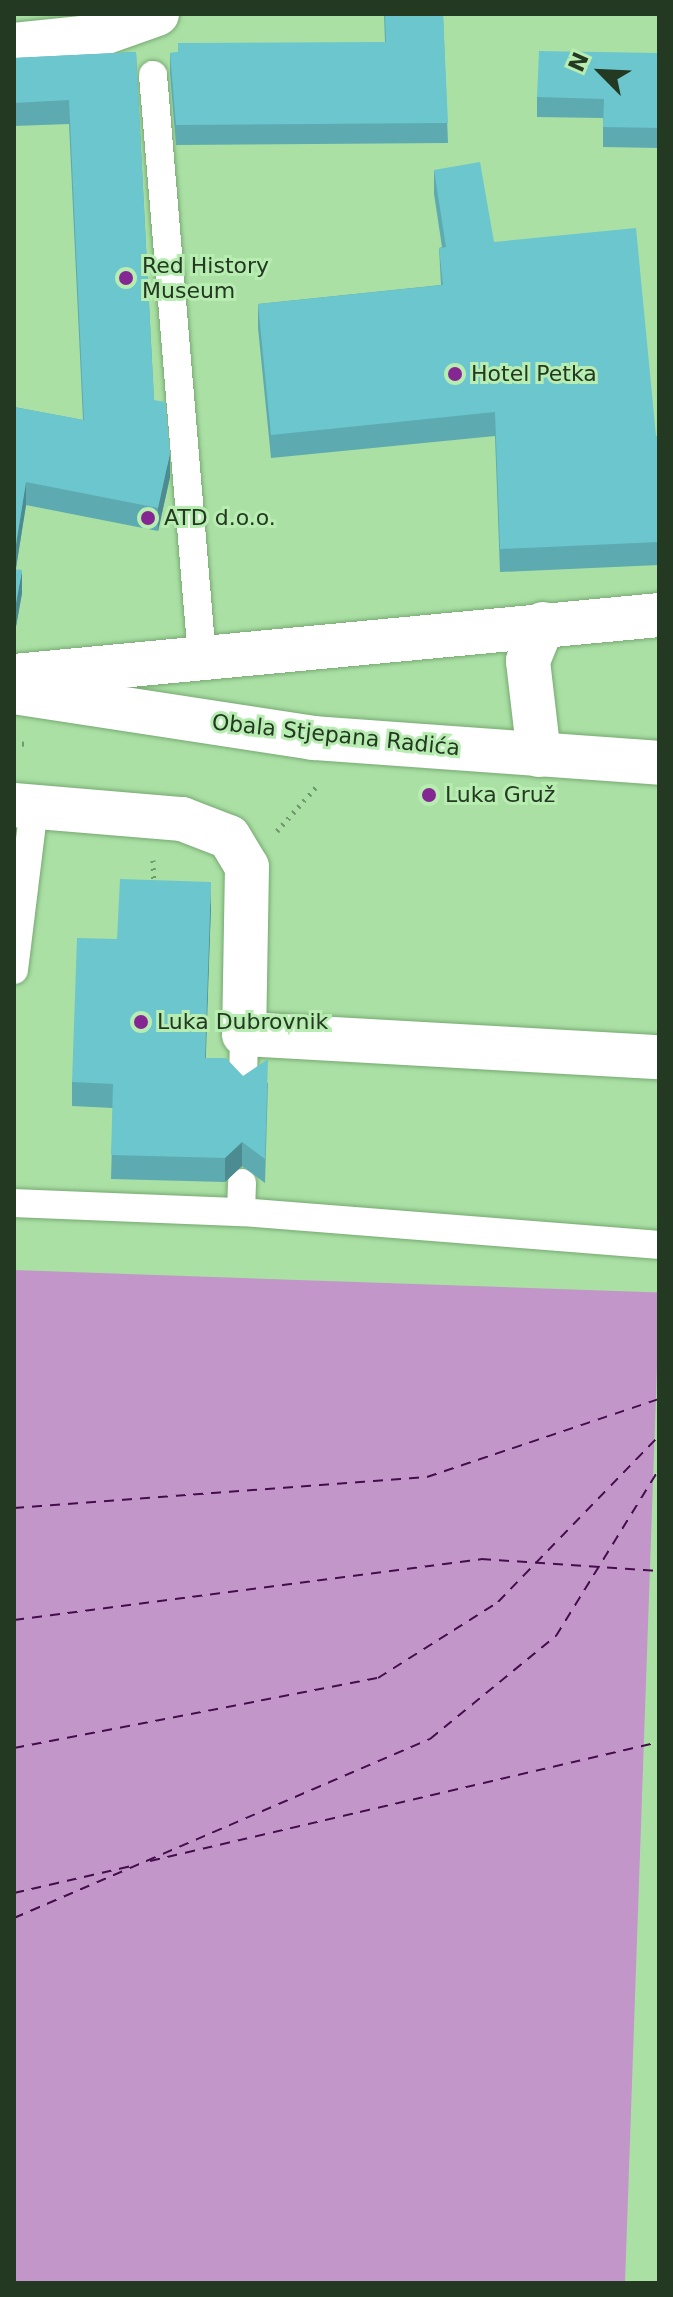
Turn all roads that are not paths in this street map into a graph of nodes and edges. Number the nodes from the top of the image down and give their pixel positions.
1 (157, 14) edge
2 (14, 45) edge
3 (153, 75) dead end
4 (659, 615) edge
5 (543, 624) junction
6 (202, 657) junction
7 (14, 676) edge
8 (14, 692) edge
9 (539, 755) junction
10 (659, 763) edge
11 (24, 806) edge
12 (14, 970) edge
13 (244, 1034) junction
14 (659, 1057) edge
15 (243, 1083) edge
16 (242, 1183) dead end
17 (14, 1203) edge
18 (241, 1212) junction
19 (659, 1245) edge

1 - 2 main road
3 - 6 lane
4 - 5 main road
5 - 6 main road
5 - 9 main road
6 - 7 main road
8 - 9 main road, Obala Stjepana Radića
9 - 10 main road, Obala Stjepana Radića
11 - 12 lane
11 - 13 main road
13 - 14 main road
13 - 15 lane
16 - 18 lane
17 - 18 lane
18 - 19 lane

